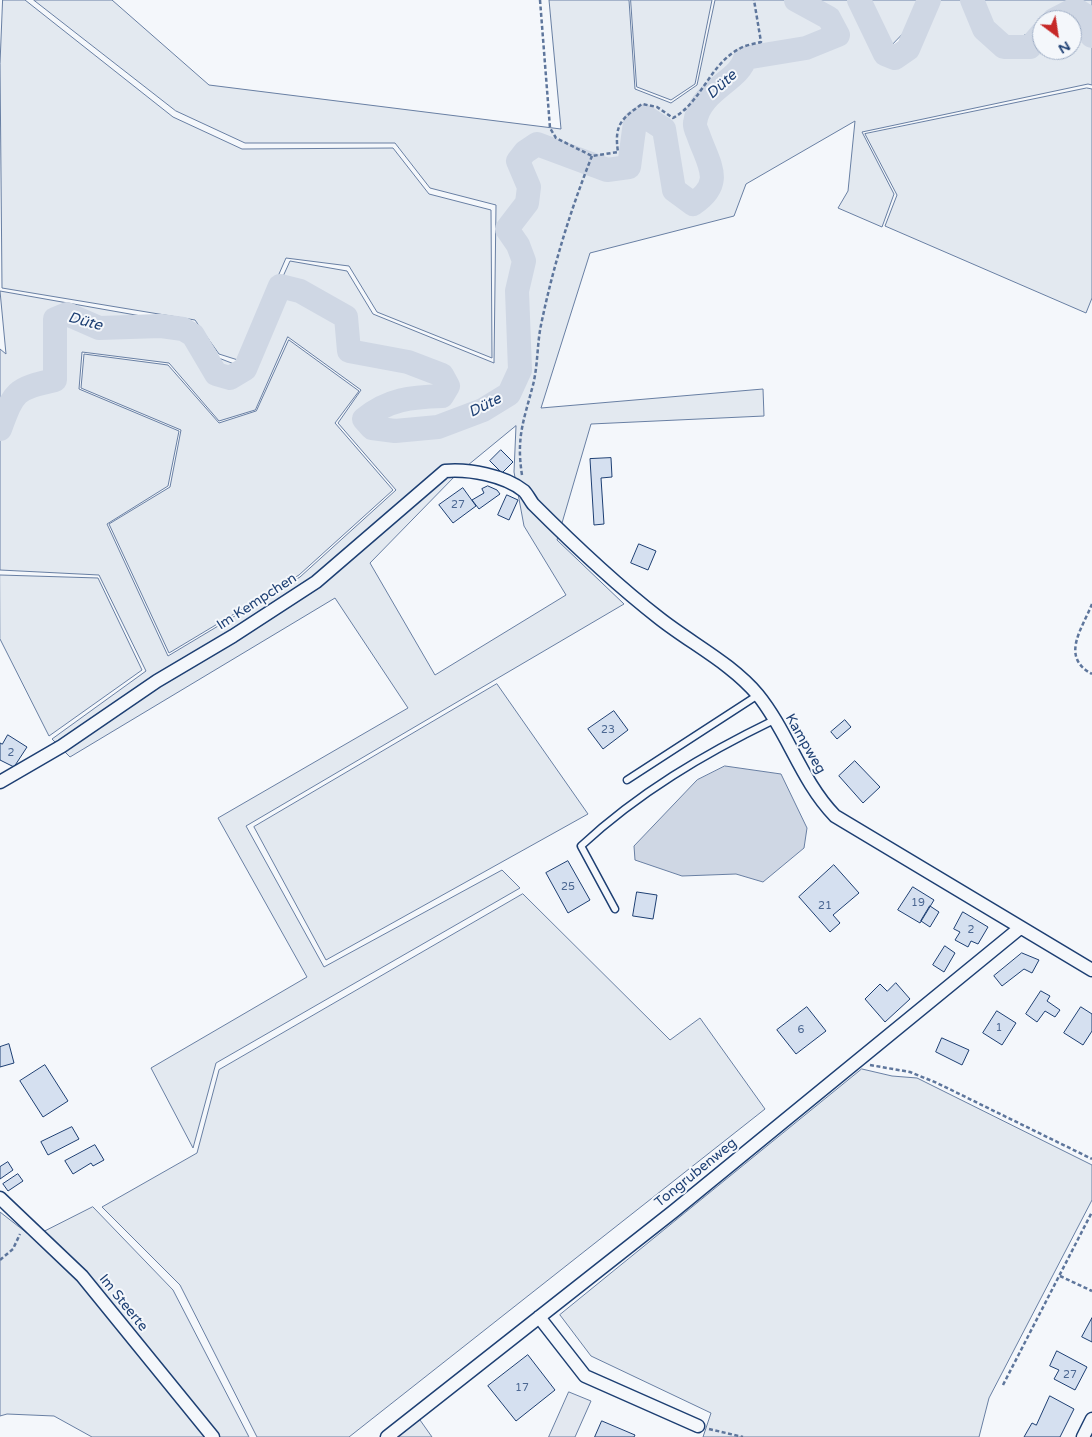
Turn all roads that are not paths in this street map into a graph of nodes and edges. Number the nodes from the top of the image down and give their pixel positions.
1 (524, 491) joint
2 (758, 695) junction
3 (774, 720) junction
4 (627, 780) dead end
5 (0, 782) edge
6 (615, 909) dead end
7 (1020, 928) junction
8 (1092, 970) edge
9 (0, 1198) edge
10 (539, 1317) junction
11 (1092, 1419) edge
12 (698, 1426) road end
13 (213, 1437) edge
14 (387, 1437) edge
15 (1084, 1437) edge

1 - 2 street, Kampweg
1 - 5 street, Im Kempchen
2 - 3 street, Kampweg
2 - 4 lane
3 - 6 lane
3 - 7 street, Kampweg
7 - 8 street, Kampweg
7 - 10 street, Tongrubenweg
9 - 13 street, Im Steerte
10 - 12 street
10 - 14 street, Tongrubenweg
11 - 15 street

